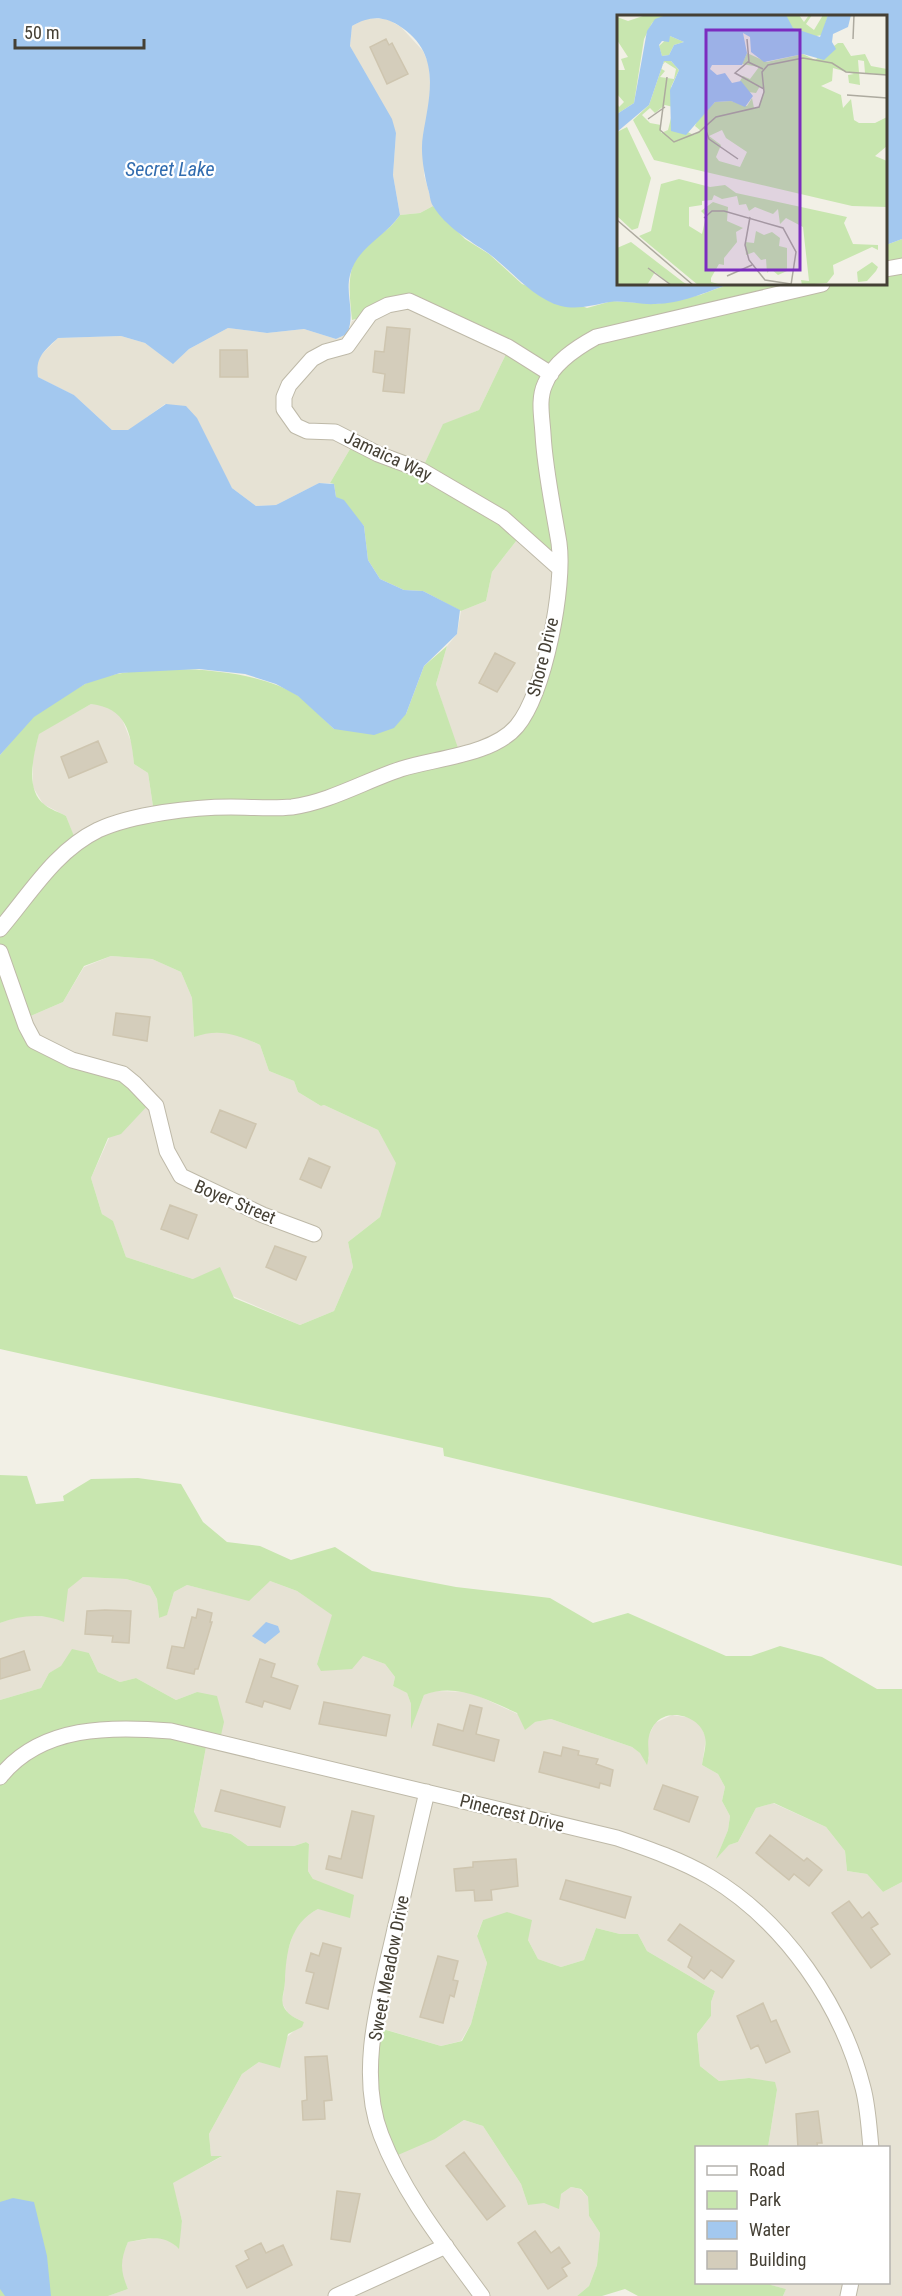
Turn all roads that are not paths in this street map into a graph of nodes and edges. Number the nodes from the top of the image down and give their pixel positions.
1 (902, 266) edge
2 (887, 268) edge
3 (818, 285) edge
4 (551, 374) junction
5 (559, 568) junction
6 (0, 929) edge
7 (0, 952) edge
8 (314, 1234) dead end
9 (0, 1777) edge
10 (426, 1792) junction
11 (871, 2146) edge
12 (446, 2246) junction
13 (336, 2296) edge
14 (482, 2296) edge

1 - 2 street
3 - 4 street, Shore Drive
4 - 5 street, Shore Drive
4 - 5 street, Jamaica Way
5 - 6 street, Shore Drive
7 - 8 street, Boyer Street
9 - 10 street, Pinecrest Drive
10 - 11 street, Pinecrest Drive
10 - 12 street, Sweet Meadow Drive
12 - 13 street
12 - 14 street, Sweet Meadow Drive

